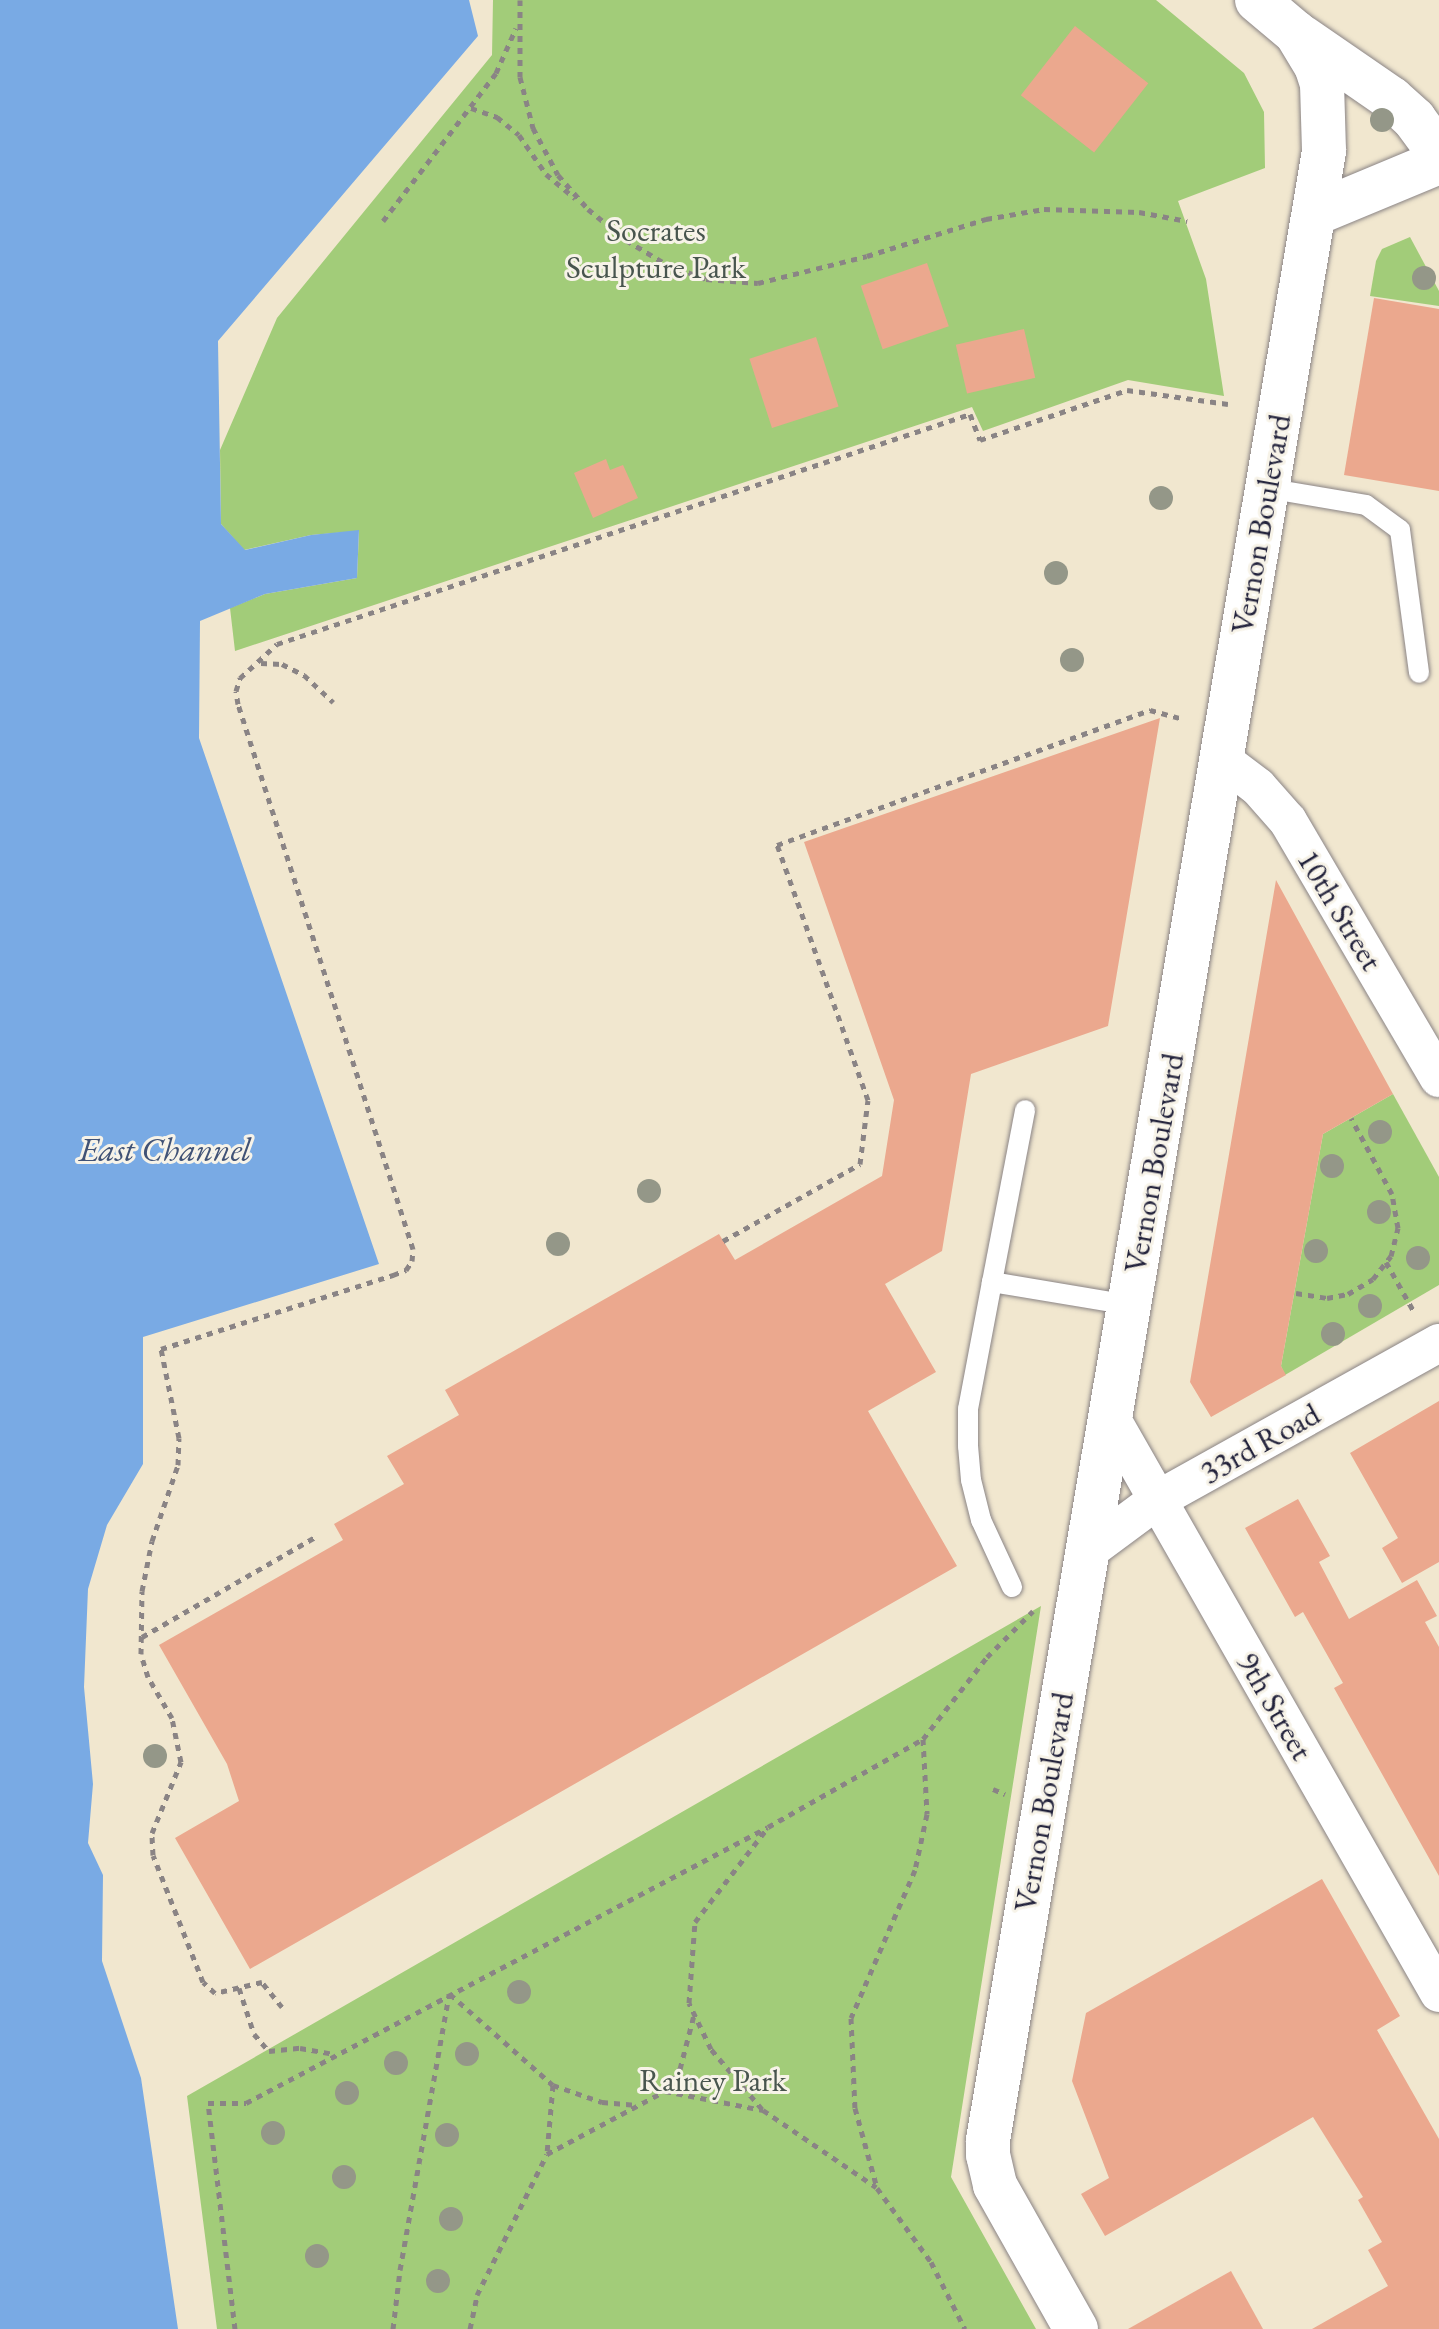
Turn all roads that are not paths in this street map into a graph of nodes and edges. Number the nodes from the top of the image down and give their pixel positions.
1 (1257, 0) edge
2 (1296, 33) junction
3 (1439, 153) edge
4 (1439, 162) edge
5 (1314, 214) junction
6 (1266, 488) junction
7 (1419, 673) dead end
8 (1221, 759) junction
9 (1439, 1078) edge
10 (1025, 1110) dead end
11 (992, 1282) junction
12 (1130, 1305) junction
13 (1439, 1343) edge
14 (1111, 1418) junction
15 (1157, 1500) junction
16 (1087, 1552) junction
17 (1012, 1587) dead end
18 (1439, 1993) edge
19 (1076, 2329) edge

1 - 2 main road, Vernon Boulevard
2 - 3 main road
2 - 5 main road, Vernon Boulevard
4 - 5 main road
5 - 6 main road, Vernon Boulevard
6 - 7 lane
6 - 8 main road, Vernon Boulevard
8 - 9 street, 10th Street
8 - 12 main road, Vernon Boulevard
10 - 11 lane
11 - 12 lane
11 - 17 lane
12 - 14 main road, Vernon Boulevard
13 - 15 street, 33rd Road
14 - 15 street, 9th Street
14 - 16 main road, Vernon Boulevard
15 - 16 street, 33rd Road
15 - 18 street, 9th Street
16 - 19 main road, Vernon Boulevard

